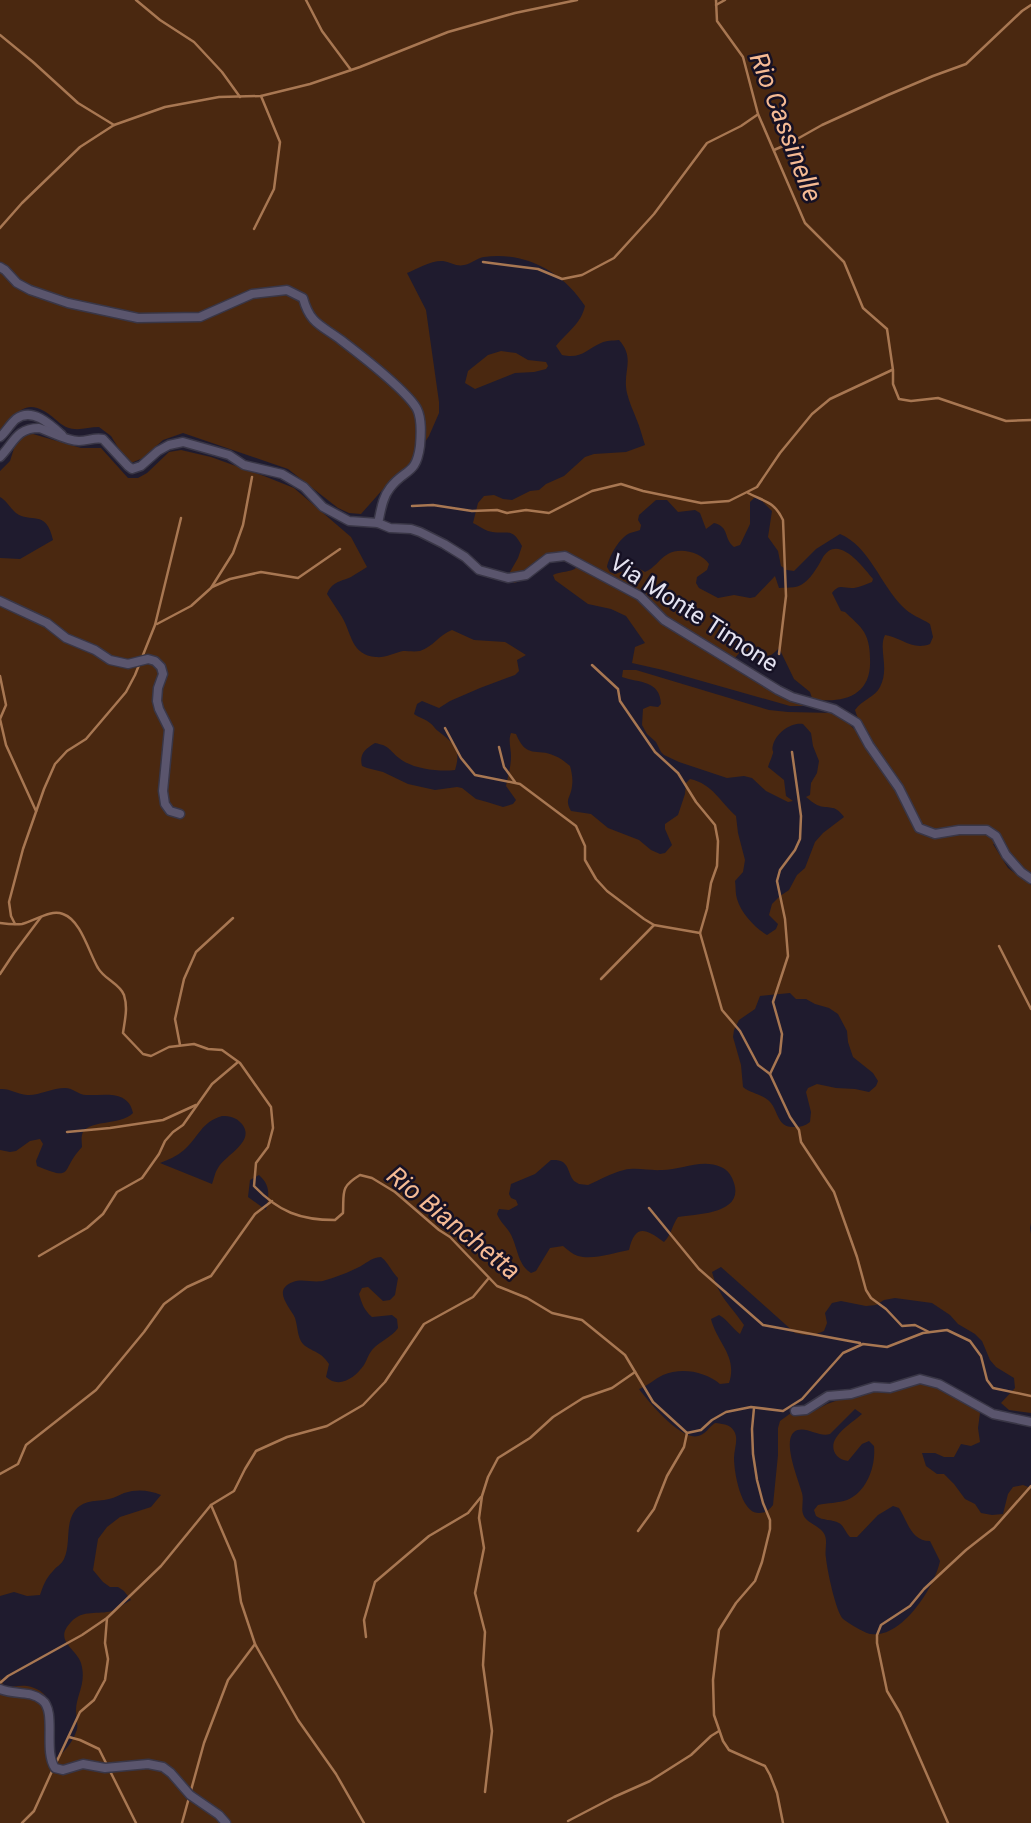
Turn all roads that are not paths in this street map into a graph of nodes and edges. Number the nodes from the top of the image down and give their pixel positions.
1 (0, 267) edge
2 (0, 437) edge
3 (64, 437) junction
4 (0, 457) edge
5 (378, 523) junction
6 (0, 601) edge
7 (180, 814) dead end
8 (1031, 879) edge
9 (795, 1411) dead end
10 (1031, 1422) edge
11 (0, 1689) edge
12 (226, 1823) edge

1 - 5 street
2 - 3 street
3 - 4 street
3 - 5 street
5 - 8 street, Via Monte Timone
6 - 7 street
9 - 10 street
11 - 12 street

